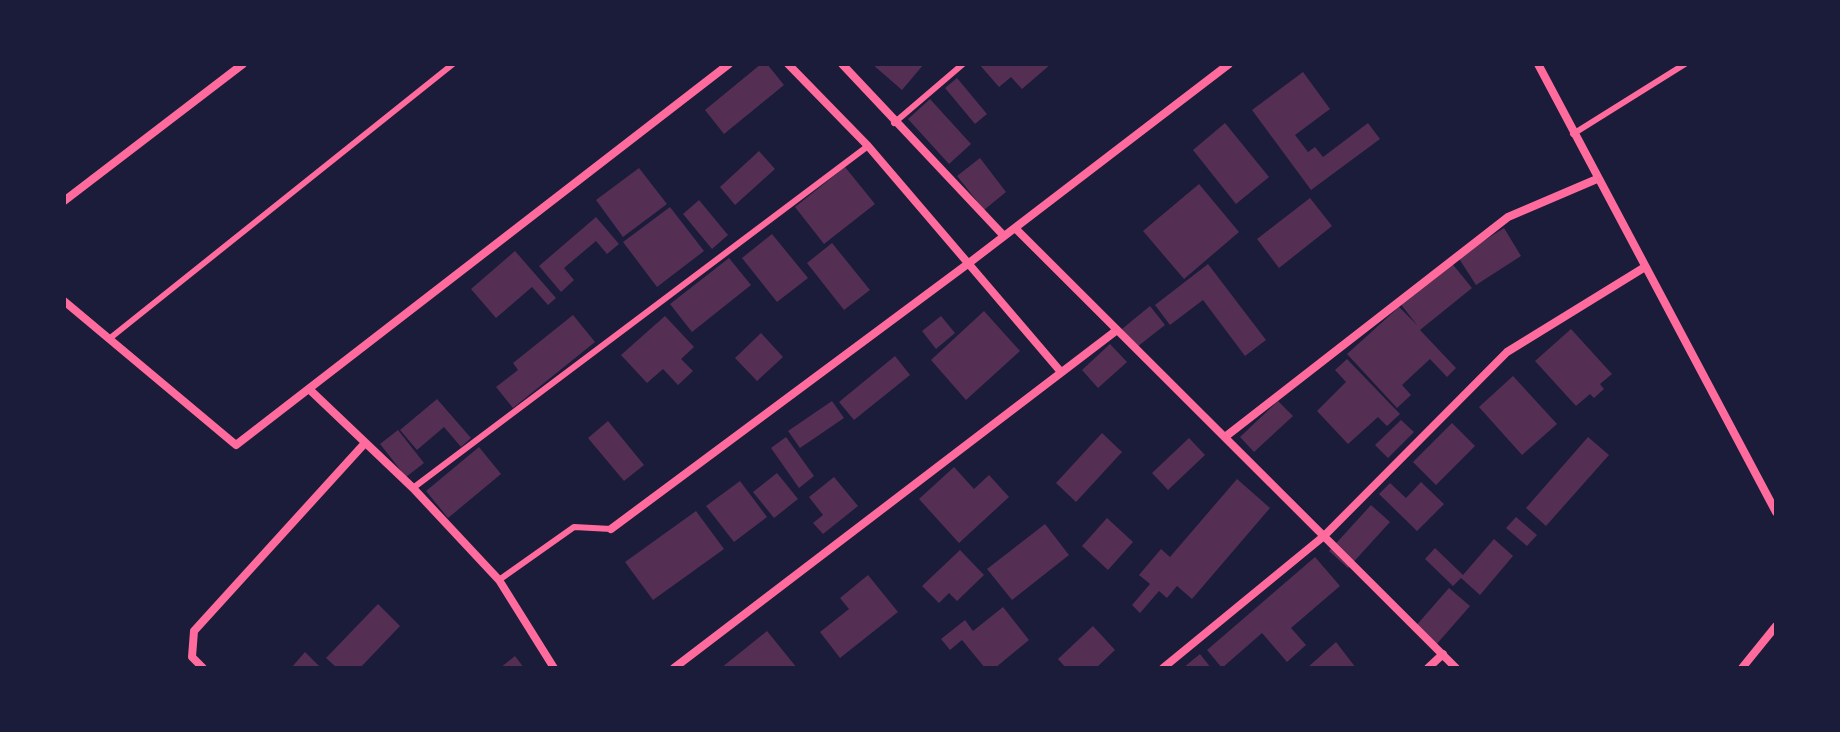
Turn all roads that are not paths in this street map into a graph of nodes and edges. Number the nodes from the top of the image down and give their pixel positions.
1 (243, 64) edge
2 (453, 64) edge
3 (729, 64) edge
4 (788, 64) edge
5 (842, 64) edge
6 (963, 64) edge
7 (1229, 64) edge
8 (1538, 64) edge
9 (1685, 64) edge
10 (894, 123) junction
11 (1573, 134) junction
12 (868, 146) junction
13 (1597, 179) junction
14 (64, 201) edge
15 (1015, 228) junction
16 (1004, 236) junction
17 (969, 263) junction
18 (1645, 267) junction
19 (64, 301) edge
20 (1117, 330) junction
21 (109, 339) junction
22 (1061, 372) junction
23 (309, 389) junction
24 (1225, 437) junction
25 (365, 443) junction
26 (413, 488) junction
27 (1776, 512) edge
28 (611, 529) joint
29 (1324, 536) junction
30 (499, 580) junction
31 (1776, 626) edge
32 (1443, 654) junction
33 (203, 668) edge
34 (554, 668) edge
35 (674, 668) edge
36 (1163, 668) edge
37 (1428, 668) edge
38 (1456, 668) edge
39 (1742, 668) edge

1 - 14 street
2 - 21 lane
3 - 23 street
4 - 12 street
5 - 10 street
6 - 10 lane
7 - 15 street
8 - 11 street
9 - 11 lane
10 - 16 street
11 - 13 street
12 - 17 street
12 - 26 lane
13 - 18 street
13 - 24 street
15 - 16 street
15 - 20 street
16 - 17 street
17 - 22 street
17 - 28 street
18 - 27 street
18 - 29 street
19 - 21 street
20 - 22 street
20 - 24 street
21 - 23 street
22 - 35 street
23 - 25 street
24 - 29 street
25 - 26 street
25 - 33 street
26 - 30 street
28 - 30 lane
29 - 32 street
29 - 36 street
30 - 34 street
31 - 39 street
32 - 37 street
32 - 38 street

